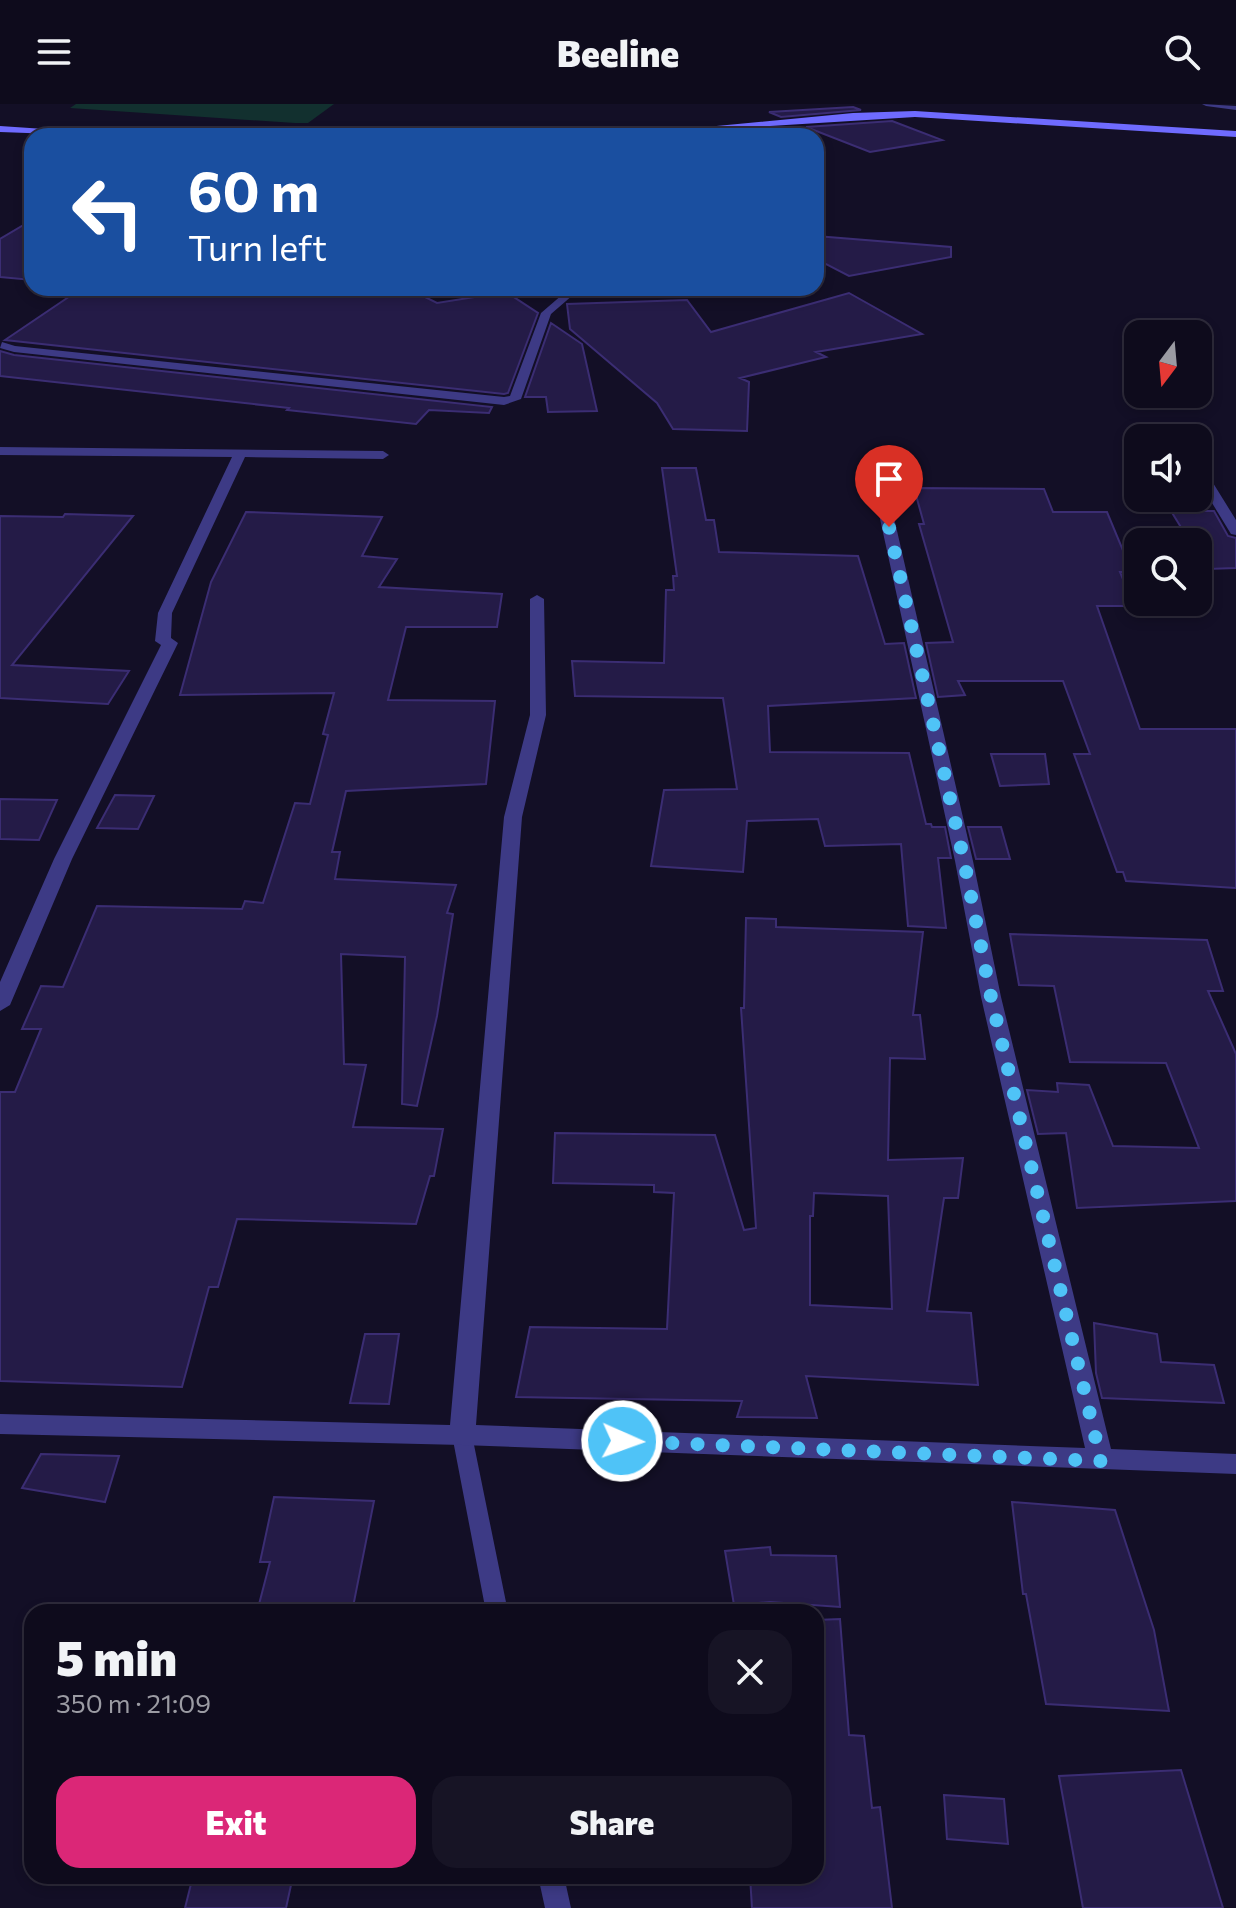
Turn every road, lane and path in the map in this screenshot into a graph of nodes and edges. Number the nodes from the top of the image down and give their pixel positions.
1 (1206, 104) edge
2 (1236, 108) edge
3 (735, 128) edge
4 (0, 129) edge
5 (24, 131) edge
6 (1236, 134) edge
7 (566, 296) edge
8 (2, 345) edge
9 (0, 451) edge
10 (241, 452) junction
11 (383, 455) dead end
12 (1212, 492) edge
13 (882, 496) dead end
14 (1236, 531) edge
15 (537, 599) dead end
16 (0, 1005) edge
17 (0, 1424) edge
18 (462, 1435) junction
19 (1101, 1461) junction
20 (1236, 1464) edge
21 (495, 1604) edge
22 (553, 1884) edge
23 (558, 1908) edge

1 - 2 street
3 - 6 main road
4 - 5 main road
7 - 8 street
9 - 10 street
10 - 11 street
10 - 16 street
12 - 14 street
13 - 19 street
15 - 18 street
17 - 18 street
18 - 19 street
18 - 21 lane
19 - 20 street
22 - 23 lane

